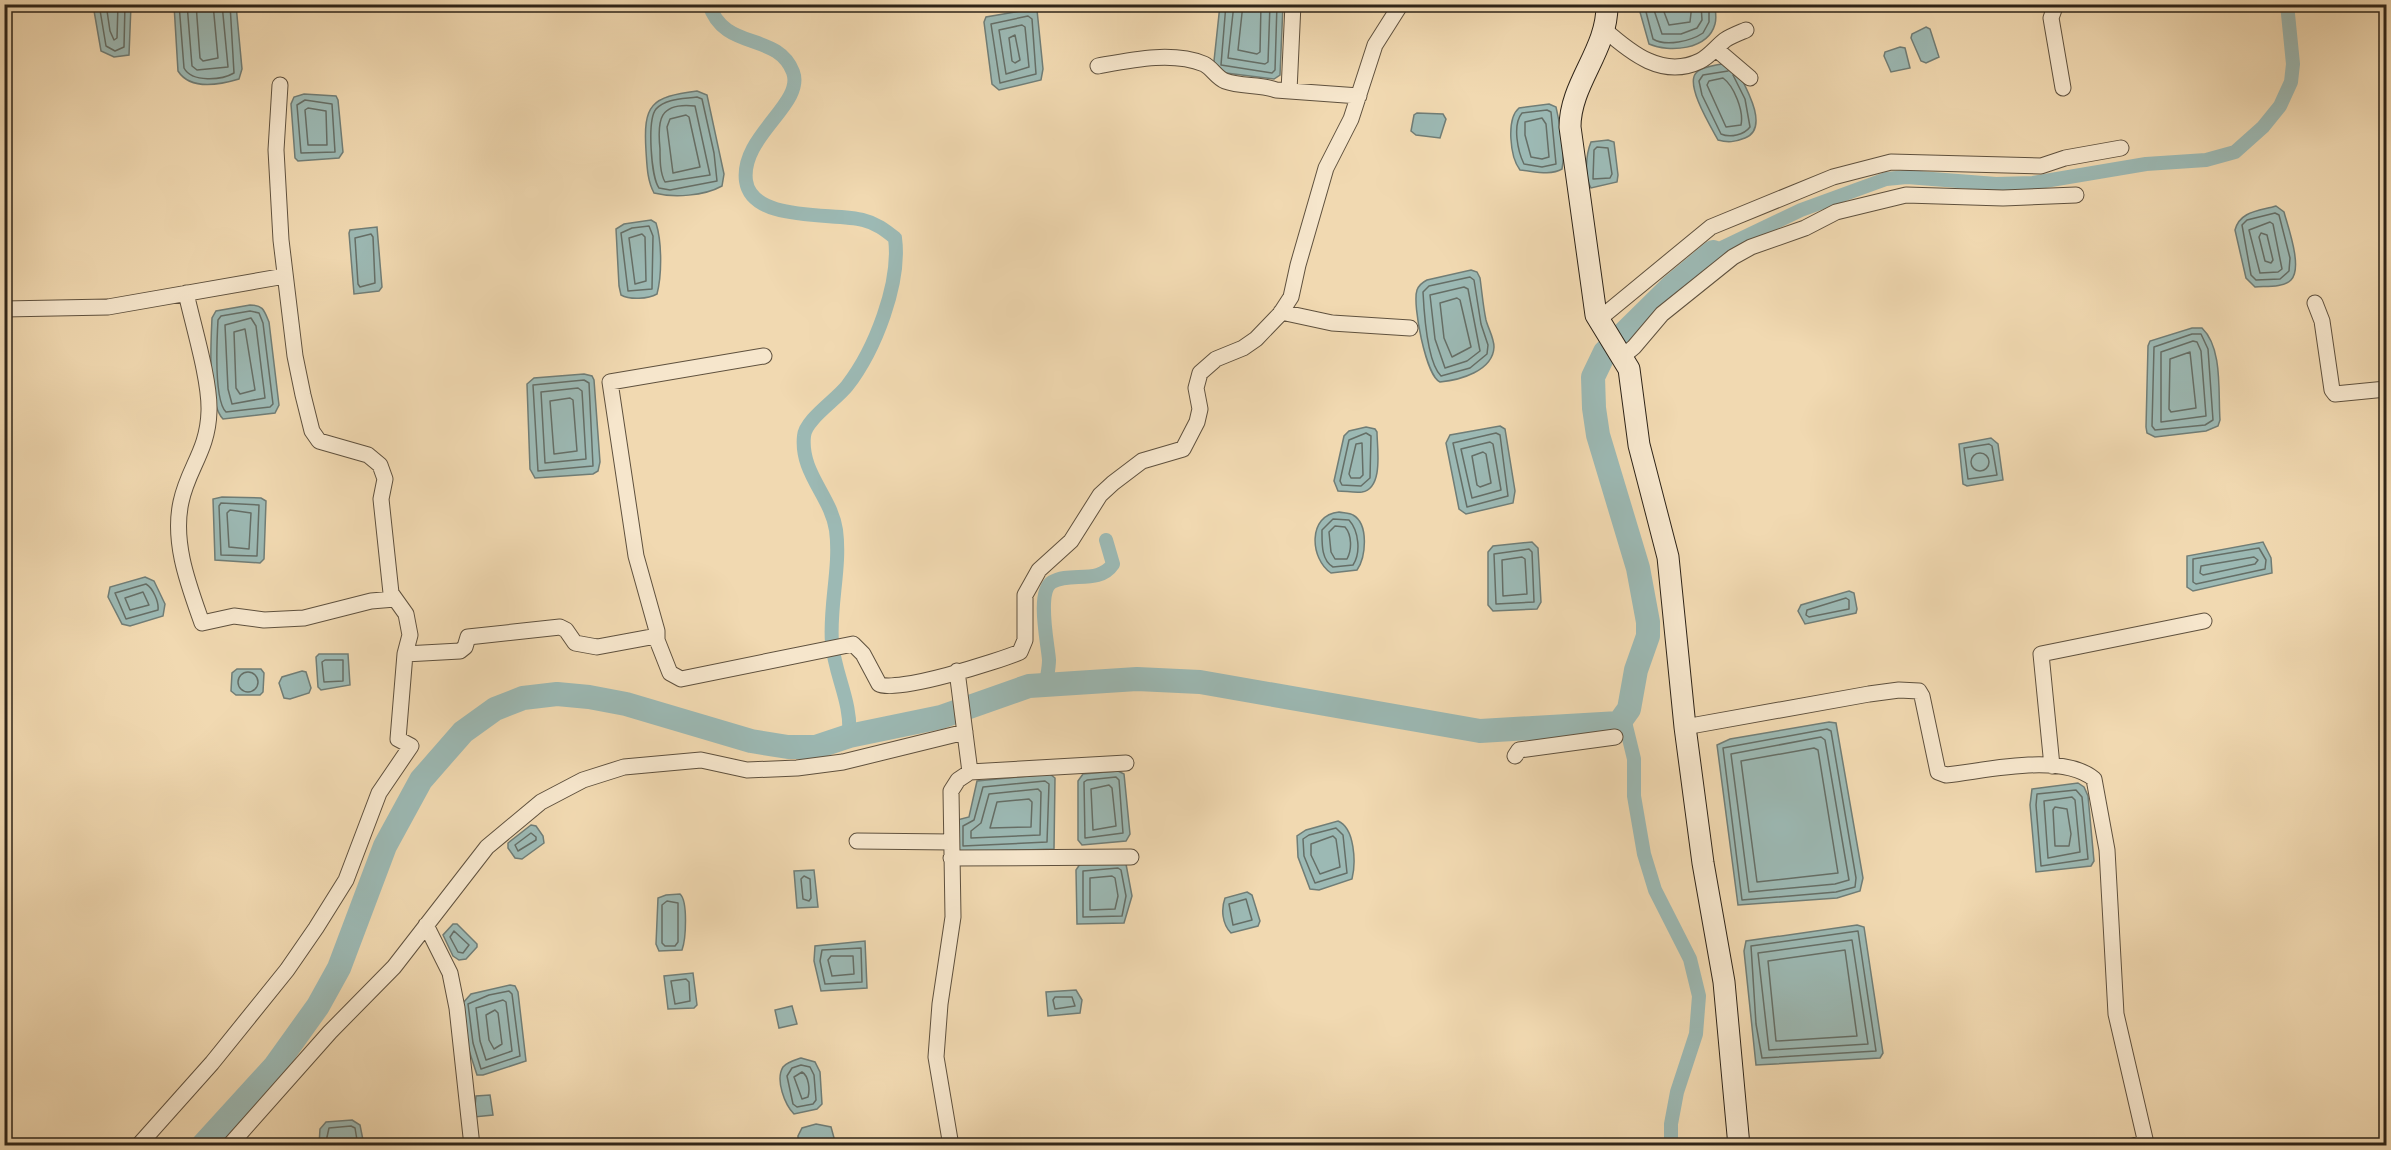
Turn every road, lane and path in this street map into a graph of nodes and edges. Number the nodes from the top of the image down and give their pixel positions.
1 (1293, 4) edge
2 (1401, 4) edge
3 (1607, 4) edge
4 (2056, 4) edge
5 (1605, 30) junction
6 (1746, 30) dead end
7 (1716, 49) junction
8 (1098, 66) dead end
9 (1750, 78) dead end
10 (280, 85) dead end
11 (2063, 88) dead end
12 (1289, 91) junction
13 (1359, 96) junction
14 (2121, 148) dead end
15 (2076, 195) dead end
16 (285, 276) junction
17 (186, 293) junction
18 (2315, 303) dead end
19 (4, 309) edge
20 (1281, 312) junction
21 (1600, 323) junction
22 (1410, 328) dead end
23 (1620, 355) junction
24 (764, 356) dead end
25 (2386, 389) edge
26 (395, 599) junction
27 (2204, 621) dead end
28 (657, 640) junction
29 (405, 654) junction
30 (957, 671) junction
31 (964, 726) junction
32 (1685, 728) junction
33 (1615, 737) dead end
34 (1515, 756) dead end
35 (1126, 763) dead end
36 (2052, 766) junction
37 (970, 772) junction
38 (857, 842) dead end
39 (951, 842) junction
40 (1131, 857) dead end
41 (951, 858) junction
42 (426, 925) junction
43 (138, 1146) edge
44 (229, 1146) edge
45 (472, 1146) edge
46 (951, 1146) edge
47 (1739, 1146) edge
48 (2134, 1146) edge

1 - 12 street
2 - 13 street
3 - 5 street
4 - 11 street
5 - 7 street
5 - 21 street
6 - 7 street
7 - 9 street
8 - 12 street
10 - 16 street
12 - 13 street
13 - 20 street
14 - 21 street
15 - 23 street
16 - 17 street
16 - 26 street
17 - 19 street
17 - 26 street
18 - 25 street
20 - 22 street
20 - 30 street
21 - 23 street
23 - 32 street
24 - 28 street
26 - 29 street
27 - 36 street
28 - 29 street
28 - 30 street
29 - 43 street
30 - 31 street
31 - 37 street
31 - 42 street
32 - 36 street
32 - 47 street
33 - 34 street
35 - 37 street
36 - 48 street
37 - 39 street
38 - 39 street
39 - 41 street
40 - 41 street
41 - 46 street
42 - 44 street
42 - 45 street

